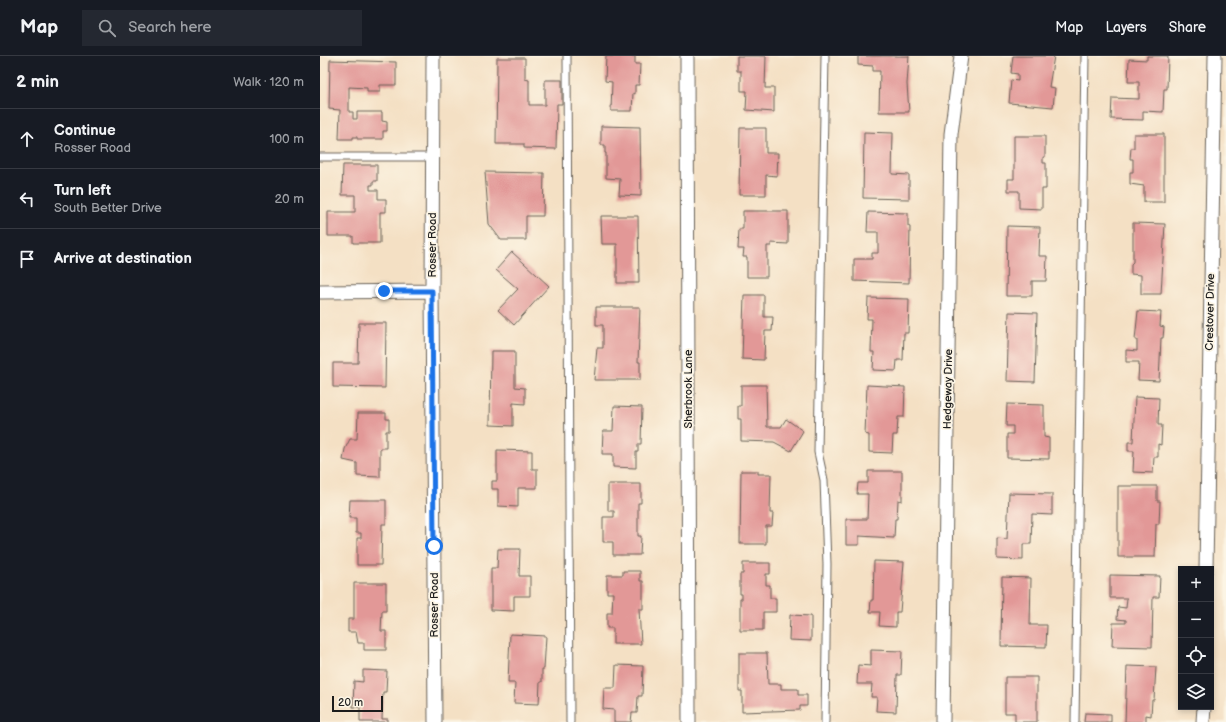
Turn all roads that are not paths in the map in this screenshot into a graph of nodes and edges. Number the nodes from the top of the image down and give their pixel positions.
1 (433, 56) edge
2 (567, 56) edge
3 (687, 56) edge
4 (825, 56) edge
5 (961, 56) edge
6 (1085, 56) edge
7 (1215, 56) edge
8 (320, 157) edge
9 (433, 157) junction
10 (432, 291) junction
11 (320, 292) edge
12 (1206, 566) edge
13 (1204, 710) edge
14 (435, 722) edge
15 (570, 722) edge
16 (689, 722) edge
17 (824, 722) edge
18 (943, 722) edge
19 (1075, 722) edge
20 (1204, 722) edge

1 - 9 street, Rosser Road
2 - 15 lane
3 - 16 street, Sherbrook Lane
4 - 17 lane
5 - 18 street, Hedgeway Drive
6 - 19 lane
7 - 12 street, Crestover Drive
8 - 9 lane
9 - 10 street, Rosser Road
10 - 11 street
10 - 14 street, Rosser Road
13 - 20 street

